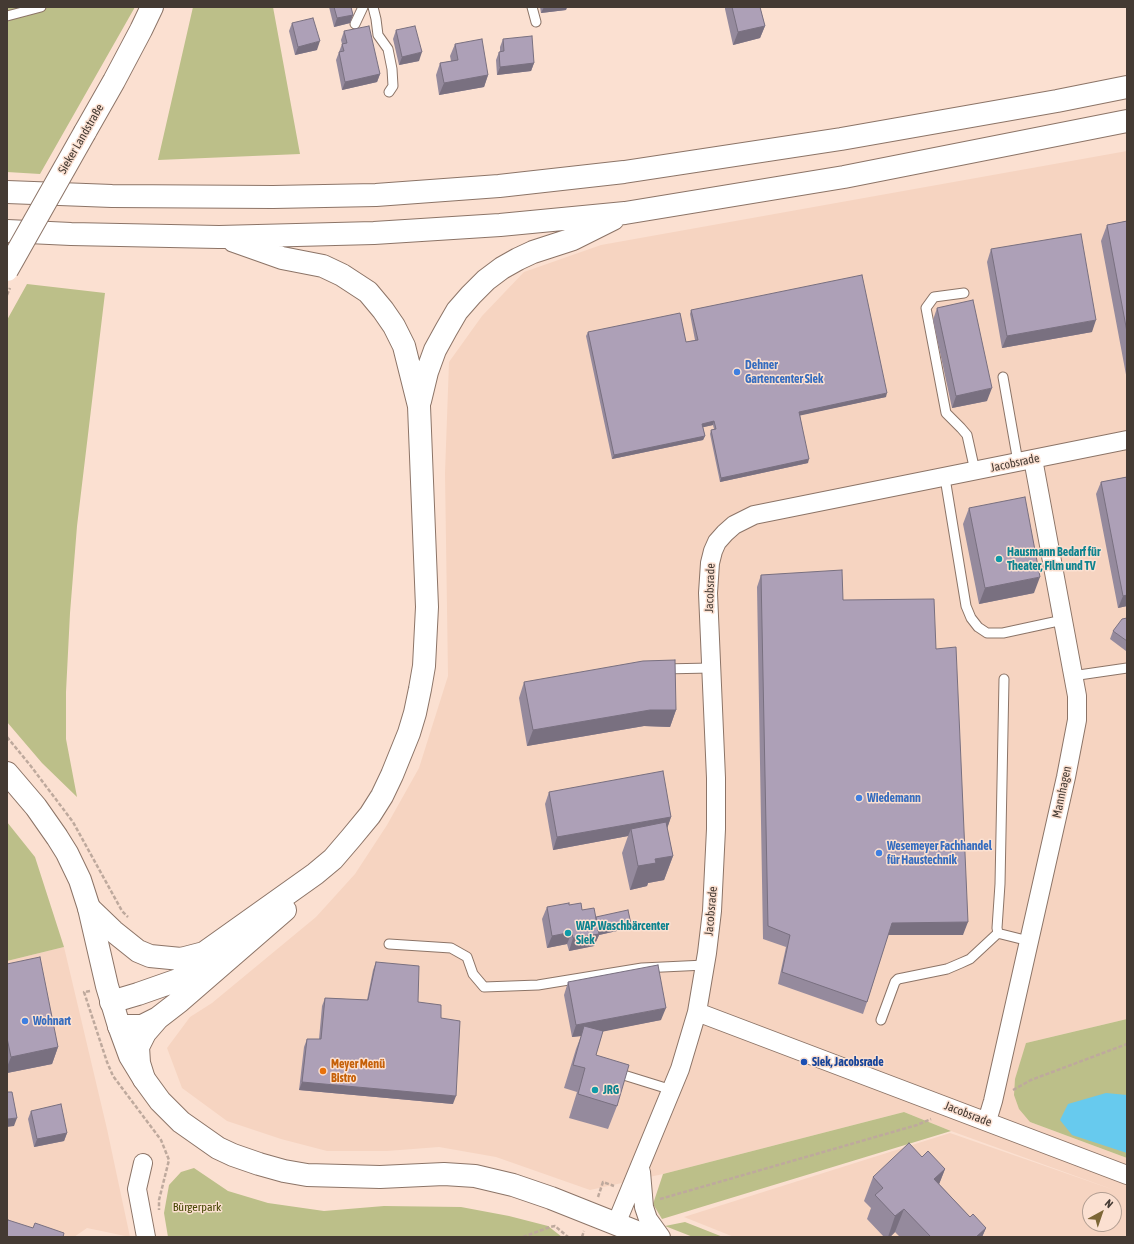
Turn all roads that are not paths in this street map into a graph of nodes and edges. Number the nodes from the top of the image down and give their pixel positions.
1 (41, 7) edge
2 (151, 7) edge
3 (363, 7) edge
4 (373, 7) edge
5 (532, 7) edge
6 (7, 16) edge
7 (536, 22) dead end
8 (355, 24) dead end
9 (1127, 87) edge
10 (389, 92) dead end
11 (1127, 122) edge
12 (7, 192) edge
13 (626, 213) junction
14 (7, 231) edge
15 (219, 237) junction
16 (7, 270) edge
17 (964, 293) dead end
18 (1003, 377) dead end
19 (419, 406) junction
20 (1127, 440) edge
21 (1025, 461) junction
22 (975, 471) junction
23 (945, 478) junction
24 (1063, 620) junction
25 (711, 668) junction
26 (1127, 670) edge
27 (650, 671) edge
28 (1072, 676) junction
29 (1004, 679) dead end
30 (7, 773) edge
31 (316, 874) junction
32 (281, 898) junction
33 (90, 908) junction
34 (998, 933) junction
35 (1029, 941) junction
36 (389, 944) dead end
37 (706, 965) junction
38 (111, 1002) junction
39 (697, 1012) junction
40 (158, 1018) junction
41 (881, 1020) dead end
42 (119, 1026) junction
43 (606, 1070) edge
44 (144, 1079) junction
45 (672, 1090) junction
46 (987, 1122) junction
47 (143, 1163) dead end
48 (1127, 1175) edge
49 (636, 1195) junction
50 (613, 1230) edge
51 (146, 1237) edge
52 (650, 1237) edge
53 (661, 1237) edge

1 - 6 lane
2 - 16 main road, Sieker Landstraße, bridge
3 - 8 lane
4 - 10 lane
5 - 7 lane
9 - 12 main road
11 - 13 main road
13 - 15 main road
13 - 19 main road
14 - 15 main road
15 - 19 main road
17 - 22 lane
18 - 21 lane
19 - 31 main road
20 - 21 street, Jacobsrade
21 - 22 street, Jacobsrade
21 - 24 street, Mannhagen
22 - 23 street, Jacobsrade
23 - 24 lane
23 - 25 street, Jacobsrade
24 - 28 street, Mannhagen
25 - 27 lane
25 - 37 street, Jacobsrade
26 - 28 lane
28 - 35 street, Mannhagen
29 - 34 lane
30 - 33 main road
31 - 32 main road
31 - 40 main road
32 - 33 main road
32 - 38 main road
33 - 38 main road
34 - 35 lane
34 - 41 lane
35 - 46 street, Mannhagen
36 - 37 lane
37 - 39 street, Jacobsrade
38 - 42 main road
39 - 45 street, Jacobsrade
39 - 46 street, Jacobsrade
40 - 42 main road
40 - 44 main road
42 - 44 main road
43 - 45 lane
44 - 50 main road
45 - 49 street, Jacobsrade
46 - 48 street, Jacobsrade
47 - 51 street
49 - 50 street, Jacobsrade
49 - 53 street
50 - 52 main road

